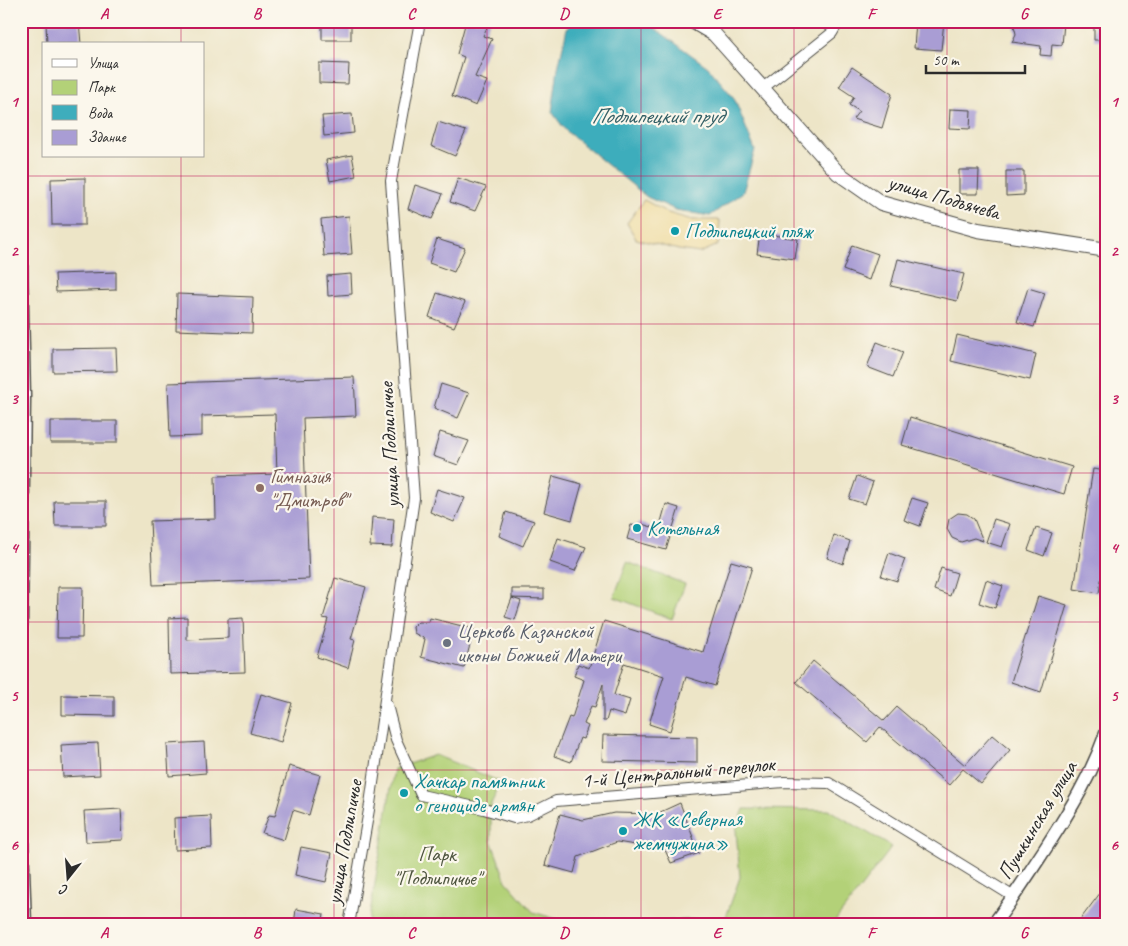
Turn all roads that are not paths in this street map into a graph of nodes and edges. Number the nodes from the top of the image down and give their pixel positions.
1 (420, 21) edge
2 (692, 21) edge
3 (839, 21) edge
4 (763, 88) junction
5 (1107, 250) edge
6 (21, 262) edge
7 (23, 397) edge
8 (21, 625) edge
9 (386, 700) junction
10 (1107, 731) edge
11 (21, 814) edge
12 (1014, 897) junction
13 (25, 925) edge
14 (349, 925) edge
15 (994, 925) edge

1 - 9 street, улица Подлипичье
2 - 4 main road, улица Подъячева
3 - 4 street
4 - 5 main road, улица Подъячева
6 - 7 street
7 - 8 street
9 - 12 street, 1-й Центральный переулок
9 - 14 street, улица Подлипичье
10 - 12 street, Пушкинская улица
11 - 13 street
12 - 15 street, Пушкинская улица

